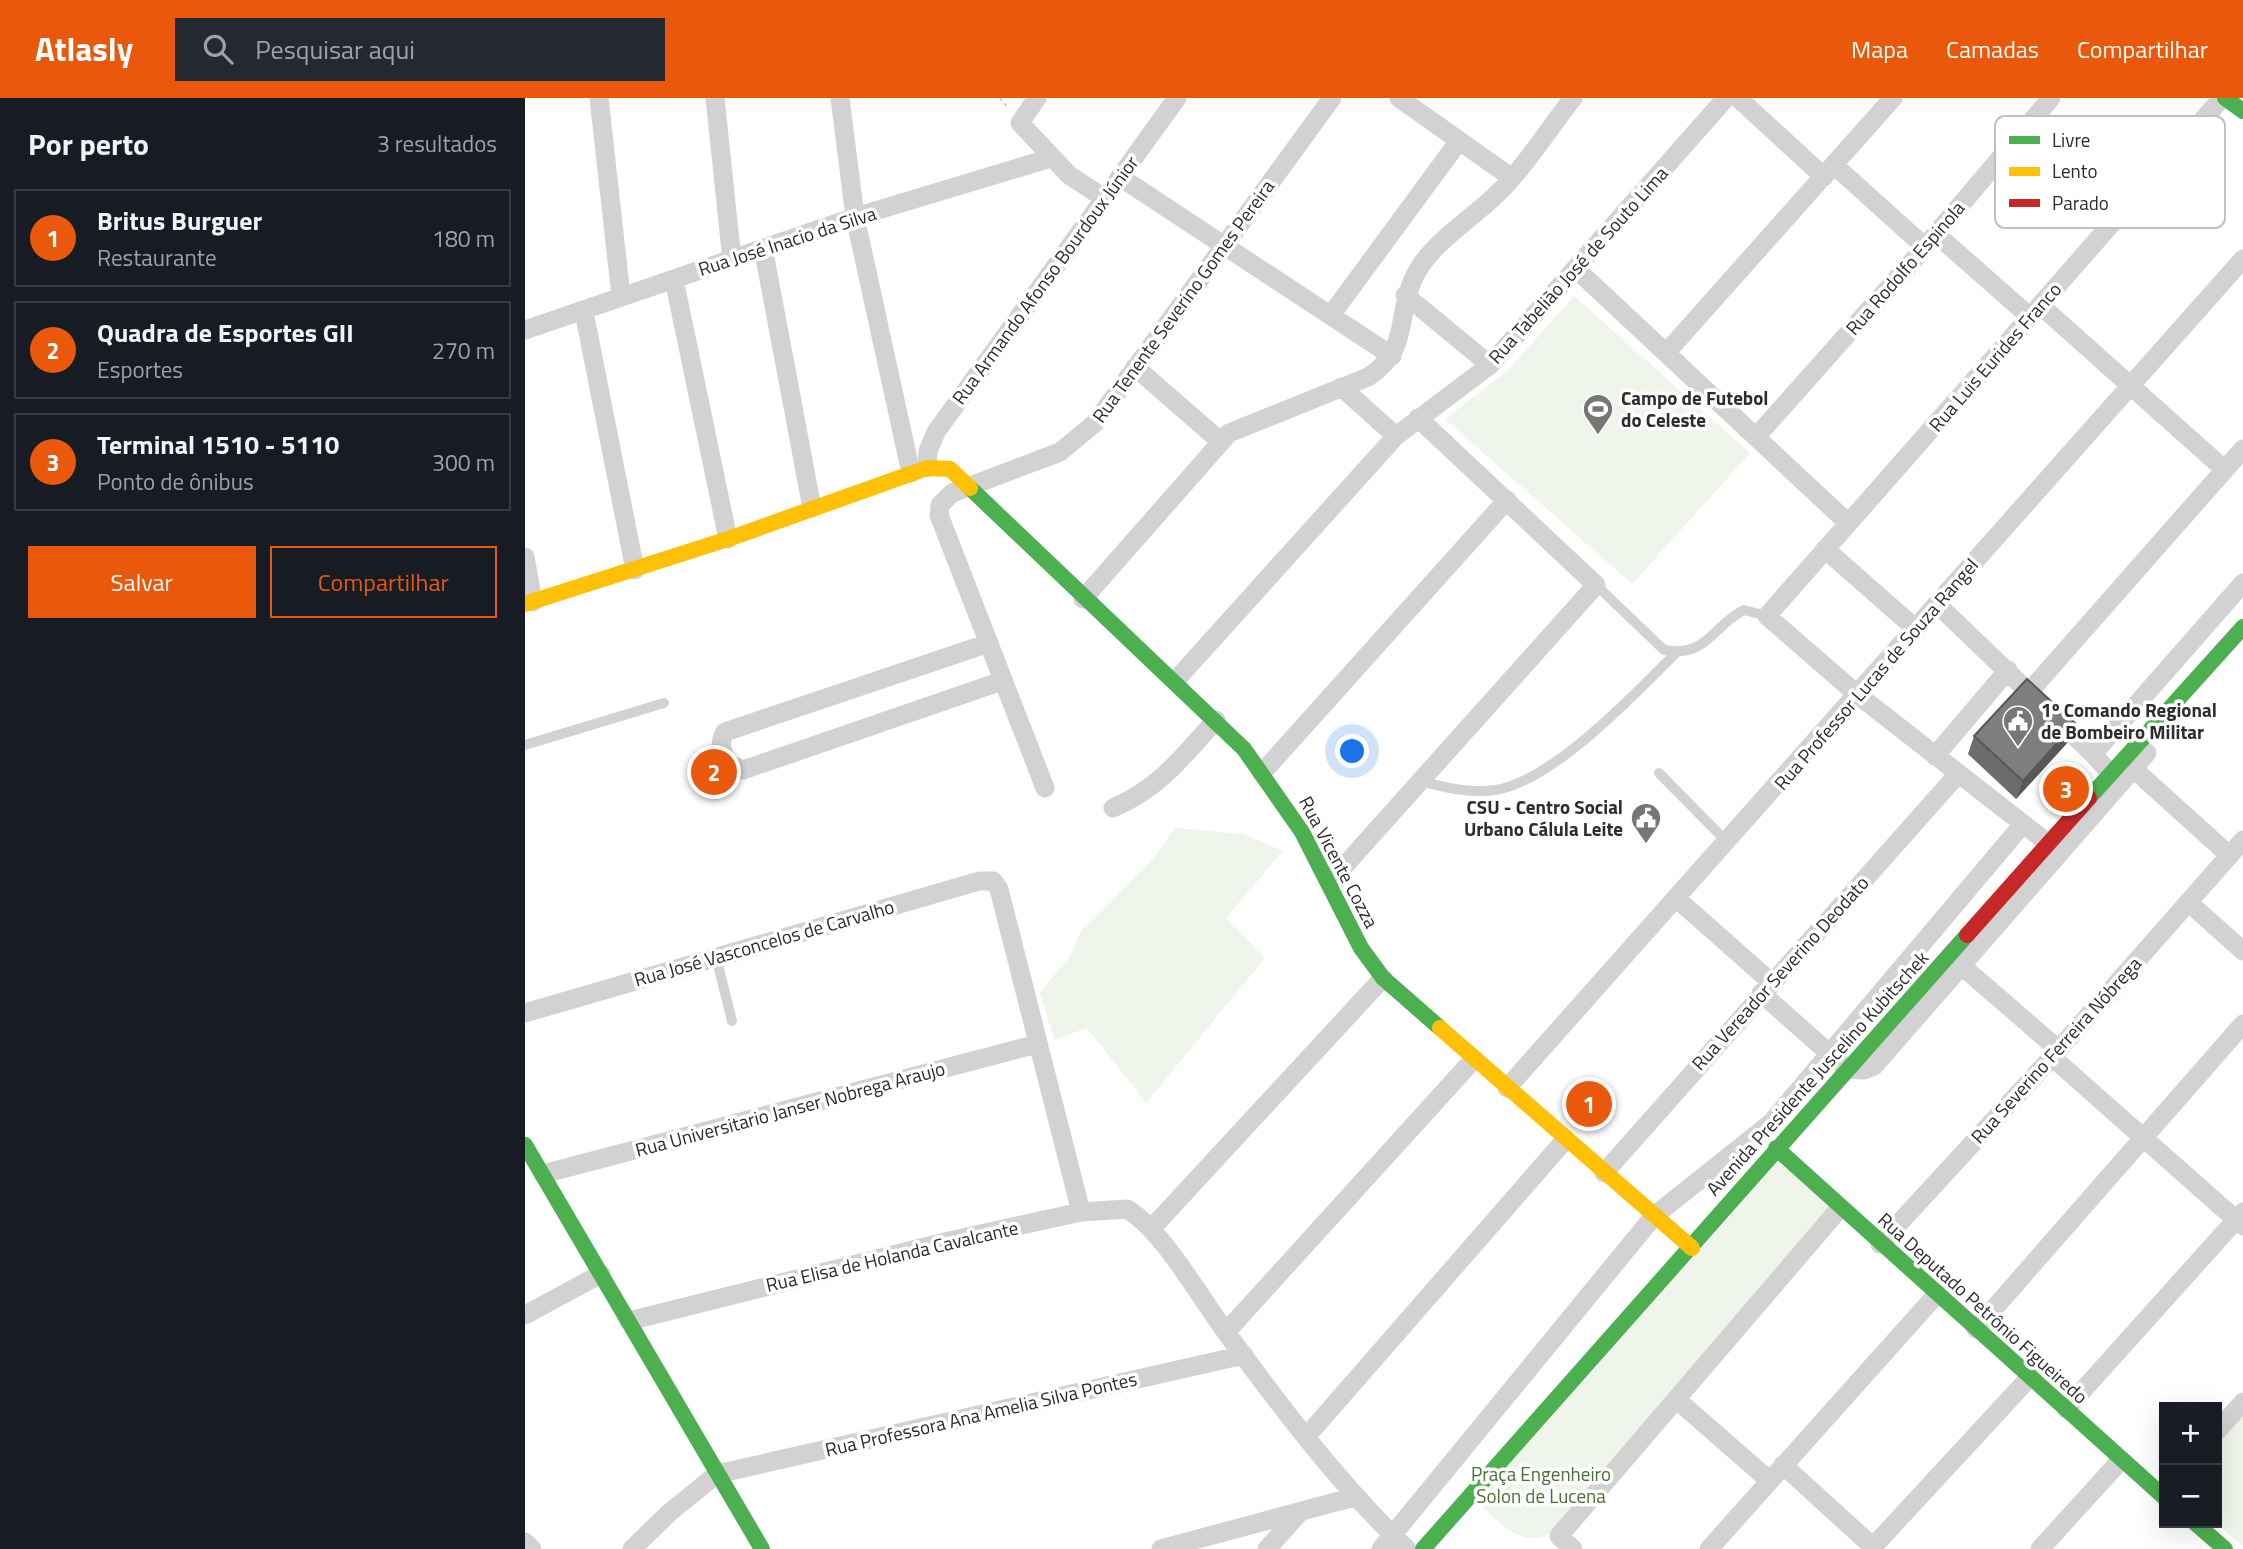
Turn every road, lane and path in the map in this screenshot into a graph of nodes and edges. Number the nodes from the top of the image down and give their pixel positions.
1 (599, 98) edge
2 (715, 98) edge
3 (840, 98) edge
4 (1037, 98) edge
5 (1177, 98) edge
6 (1332, 98) edge
7 (1573, 98) edge
8 (1893, 98) edge
9 (2052, 98) edge
10 (2224, 98) edge
11 (1725, 99) edge
12 (1409, 101) edge
13 (2243, 111) edge
14 (2037, 116) edge
15 (2208, 116) edge
16 (1459, 141) junction
17 (1051, 158) junction
18 (1995, 165) edge
19 (1829, 172) junction
20 (1119, 177) junction
21 (1511, 178) junction
22 (1104, 198) junction
23 (855, 217) junction
24 (2109, 228) edge
25 (1930, 241) junction
26 (1224, 245) junction
27 (765, 258) dead end
28 (2243, 259) edge
29 (732, 260) junction
30 (1576, 269) junction
31 (676, 289) dead end
32 (1405, 295) junction
33 (621, 296) junction
34 (2035, 311) junction
35 (1331, 315) junction
36 (586, 321) dead end
37 (525, 330) edge
38 (1666, 353) junction
39 (1392, 356) junction
40 (1490, 365) junction
41 (1135, 367) junction
42 (2132, 386) junction
43 (1341, 387) junction
44 (1418, 418) junction
45 (1396, 436) junction
46 (1756, 437) junction
47 (1220, 441) junction
48 (2241, 454) edge
49 (2225, 470) junction
50 (919, 471) junction
51 (969, 489) junction
52 (1507, 500) junction
53 (812, 508) junction
54 (1848, 523) junction
55 (728, 539) junction
56 (1825, 549) junction
57 (525, 557) edge
58 (635, 570) junction
59 (2243, 583) edge
60 (1596, 584) junction
61 (1083, 599) junction
62 (529, 603) edge
63 (1937, 604) junction
64 (1767, 615) junction
65 (2243, 627) edge
66 (1916, 629) junction
67 (989, 643) junction
68 (2243, 645) edge
69 (1677, 653) junction
70 (2008, 670) junction
71 (2168, 670) junction
72 (2211, 673) junction
73 (1002, 681) junction
74 (1175, 681) junction
75 (2030, 691) junction
76 (2186, 692) junction
77 (1857, 695) junction
78 (664, 702) dead end
79 (1216, 720) junction
80 (525, 745) edge
81 (2093, 754) junction
82 (1935, 756) junction
83 (2123, 768) junction
84 (1262, 773) junction
85 (1658, 773) dead end
86 (1958, 774) junction
87 (1420, 781) junction
88 (1045, 788) dead end
89 (1113, 808) dead end
90 (2023, 824) junction
91 (2243, 840) edge
92 (1728, 842) junction
93 (2049, 844) junction
94 (2229, 855) junction
95 (1990, 863) junction
96 (1330, 882) junction
97 (2021, 886) junction
98 (1677, 900) junction
99 (2188, 902) junction
100 (1935, 927) junction
101 (1957, 948) junction
102 (2243, 951) edge
103 (716, 957) junction
104 (1963, 967) junction
105 (1383, 978) junction
106 (1936, 984) junction
107 (1766, 988) junction
108 (525, 1013) edge
109 (732, 1021) dead end
110 (2243, 1024) edge
111 (1037, 1044) junction
112 (1830, 1051) junction
113 (2055, 1053) junction
114 (1474, 1059) junction
115 (1847, 1069) junction
116 (1507, 1088) junction
117 (2144, 1138) junction
118 (1565, 1140) junction
119 (525, 1145) edge
120 (1776, 1148) junction
121 (1604, 1173) junction
122 (543, 1174) junction
123 (1840, 1208) junction
124 (1081, 1213) junction
125 (1654, 1216) junction
126 (2241, 1220) edge
127 (1151, 1229) junction
128 (1880, 1244) junction
129 (1692, 1248) junction
130 (601, 1275) junction
131 (1937, 1294) junction
132 (525, 1315) edge
133 (629, 1321) junction
134 (1976, 1329) junction
135 (1226, 1332) junction
136 (1244, 1354) junction
137 (2030, 1377) junction
138 (1676, 1399) junction
139 (2243, 1402) edge
140 (2066, 1409) junction
141 (2222, 1425) edge
142 (1306, 1437) junction
143 (2121, 1460) junction
144 (1783, 1465) junction
145 (717, 1474) junction
146 (1770, 1481) junction
147 (2159, 1491) edge
148 (1354, 1496) junction
149 (1301, 1511) junction
150 (2200, 1528) edge
151 (525, 1542) edge
152 (1566, 1543) edge
153 (1394, 1545) edge
154 (2216, 1546) edge
155 (1872, 1548) edge
156 (532, 1549) edge
157 (632, 1549) edge
158 (762, 1549) edge
159 (1161, 1549) edge
160 (1267, 1549) edge
161 (1423, 1549) edge
162 (1709, 1549) edge
163 (2040, 1549) edge

1 - 33 street
2 - 29 street
3 - 23 street
4 - 17 street
5 - 20 street, Rua Armando Afonso Bourdoux Júnior
6 - 26 street, Rua Tenente Severino Gomes Pereira
7 - 21 street
8 - 19 street
9 - 14 street, Rua Rodolfo Espinola
10 - 13 street
10 - 15 street, Rua Luis Eurides Franco
11 - 19 street
11 - 30 street, Rua Tabelião José de Souto Lima
12 - 16 street
16 - 21 street
16 - 35 street
17 - 22 street
17 - 23 street, Rua José Inacio da Silva
18 - 25 street, Rua Rodolfo Espinola
19 - 25 street
19 - 38 street
20 - 22 street, Rua Armando Afonso Bourdoux Júnior
20 - 26 street
21 - 32 street
22 - 50 street, Rua Armando Afonso Bourdoux Júnior
23 - 29 street, Rua José Inacio da Silva
23 - 50 street
24 - 34 street, Rua Luis Eurides Franco
25 - 34 street
25 - 46 street, Rua Rodolfo Espinola
26 - 35 street
26 - 41 street, Rua Tenente Severino Gomes Pereira
27 - 53 street
28 - 42 street, Rua Professor Lucas de Souza Rangel
29 - 33 street, Rua José Inacio da Silva
30 - 38 street
30 - 40 street, Rua Tabelião José de Souto Lima
31 - 55 street
32 - 39 street
32 - 40 street
33 - 37 street, Rua José Inacio da Silva
34 - 42 street
34 - 54 street, Rua Luis Eurides Franco
35 - 39 street
36 - 58 street
38 - 46 street
39 - 43 street
40 - 44 street, Rua Tabelião José de Souto Lima
41 - 47 street
41 - 51 street, Rua Tenente Severino Gomes Pereira
42 - 49 street
42 - 63 street, Rua Professor Lucas de Souza Rangel
43 - 45 street
43 - 47 street
44 - 45 street, Rua Tabelião José de Souto Lima
44 - 52 street
45 - 74 street, Rua Tabelião José de Souto Lima
46 - 54 street
47 - 61 street
48 - 49 street
49 - 75 street
50 - 51 street, Rua Vicente Cozza
50 - 53 street
51 - 61 street, Rua Vicente Cozza
51 - 67 street, Rua Tenente Severino Gomes Pereira
52 - 60 street
52 - 84 street
53 - 55 street
54 - 56 street, Rua Luis Eurides Franco
55 - 58 street
56 - 64 street, Rua Luis Eurides Franco
56 - 66 street
57 - 62 street
58 - 62 street
59 - 71 street
60 - 69 lane
60 - 87 street
61 - 74 street, Rua Vicente Cozza
63 - 66 street, Rua Professor Lucas de Souza Rangel
63 - 70 street
64 - 69 lane
64 - 77 street
65 - 72 street, Avenida Presidente Juscelino Kubitschek
66 - 77 street, Rua Professor Lucas de Souza Rangel
67 - 73 street
67 - 73 street
68 - 72 street
69 - 87 lane
70 - 75 street
70 - 82 street
71 - 76 street
71 - 81 street
72 - 76 street, Avenida Presidente Juscelino Kubitschek
72 - 83 street
73 - 88 street
74 - 79 street, Rua Vicente Cozza
75 - 81 street
76 - 83 street, Avenida Presidente Juscelino Kubitschek
77 - 82 street
77 - 92 street, Rua Professor Lucas de Souza Rangel
78 - 80 lane
79 - 84 street, Rua Vicente Cozza
79 - 89 street
81 - 83 street
82 - 86 street
83 - 93 street, Avenida Presidente Juscelino Kubitschek
83 - 94 street
83 - 97 street
84 - 96 street, Rua Vicente Cozza
85 - 92 lane
86 - 90 street
86 - 107 street, Rua Vereador Severino Deodato
87 - 96 street
90 - 93 street
90 - 95 street
91 - 94 street, Rua Severino Ferreira Nóbrega
92 - 98 street, Rua Professor Lucas de Souza Rangel
93 - 97 street, Avenida Presidente Juscelino Kubitschek
94 - 99 street, Rua Severino Ferreira Nóbrega
95 - 97 street
95 - 100 street
96 - 105 street, Rua Vicente Cozza
97 - 101 street, Avenida Presidente Juscelino Kubitschek
97 - 104 street
98 - 107 street
98 - 116 street, Rua Professor Lucas de Souza Rangel
99 - 102 street
99 - 113 street, Rua Severino Ferreira Nóbrega
100 - 101 street
100 - 112 street
101 - 106 street, Avenida Presidente Juscelino Kubitschek
103 - 108 street, Rua José Vasconcelos de Carvalho
103 - 109 lane
103 - 111 street, Rua José Vasconcelos de Carvalho
104 - 106 street
104 - 113 street
105 - 114 street, Rua Vicente Cozza
105 - 127 street
106 - 115 street
107 - 112 street
107 - 121 street, Rua Vereador Severino Deodato
110 - 117 street
111 - 122 street, Rua Universitario Janser Nobrega Araujo
111 - 124 street
112 - 115 street
112 - 125 street
113 - 117 street
113 - 128 street, Rua Severino Ferreira Nóbrega
114 - 116 street, Rua Vicente Cozza
114 - 135 street
115 - 120 street, Avenida Presidente Juscelino Kubitschek
116 - 118 street, Rua Vicente Cozza
117 - 126 street
117 - 134 street
118 - 121 street, Rua Vicente Cozza
118 - 142 street
119 - 122 street
120 - 123 street, Rua Deputado Petrônio Figueiredo
120 - 129 street, Avenida Presidente Juscelino Kubitschek
121 - 125 street, Rua Vicente Cozza
122 - 130 street
123 - 128 street, Rua Deputado Petrônio Figueiredo
123 - 138 street
124 - 127 street, Rua Elisa de Holanda Cavalcante
124 - 133 street, Rua Elisa de Holanda Cavalcante
125 - 129 street, Rua Vicente Cozza
125 - 153 street
126 - 140 street
127 - 135 street, Rua Elisa de Holanda Cavalcante
128 - 131 street, Rua Deputado Petrônio Figueiredo
129 - 161 street, Avenida Presidente Juscelino Kubitschek
130 - 132 street
130 - 133 street
131 - 134 street, Rua Deputado Petrônio Figueiredo
131 - 144 street
133 - 145 street
134 - 137 street, Rua Deputado Petrônio Figueiredo
135 - 136 street, Rua Elisa de Holanda Cavalcante
136 - 142 street, Rua Elisa de Holanda Cavalcante
136 - 145 street, Rua Professora Ana Amelia Silva Pontes
137 - 140 street, Rua Deputado Petrônio Figueiredo
137 - 155 street
138 - 146 street
138 - 152 street
139 - 141 street
140 - 143 street, Rua Deputado Petrônio Figueiredo
142 - 148 street, Rua Elisa de Holanda Cavalcante
143 - 147 street, Rua Deputado Petrônio Figueiredo
143 - 163 street
144 - 146 street
144 - 155 street
145 - 157 street
145 - 158 street
146 - 162 street
148 - 149 street
148 - 153 street, Rua Elisa de Holanda Cavalcante
149 - 159 street
149 - 160 street
150 - 154 street
151 - 156 street

